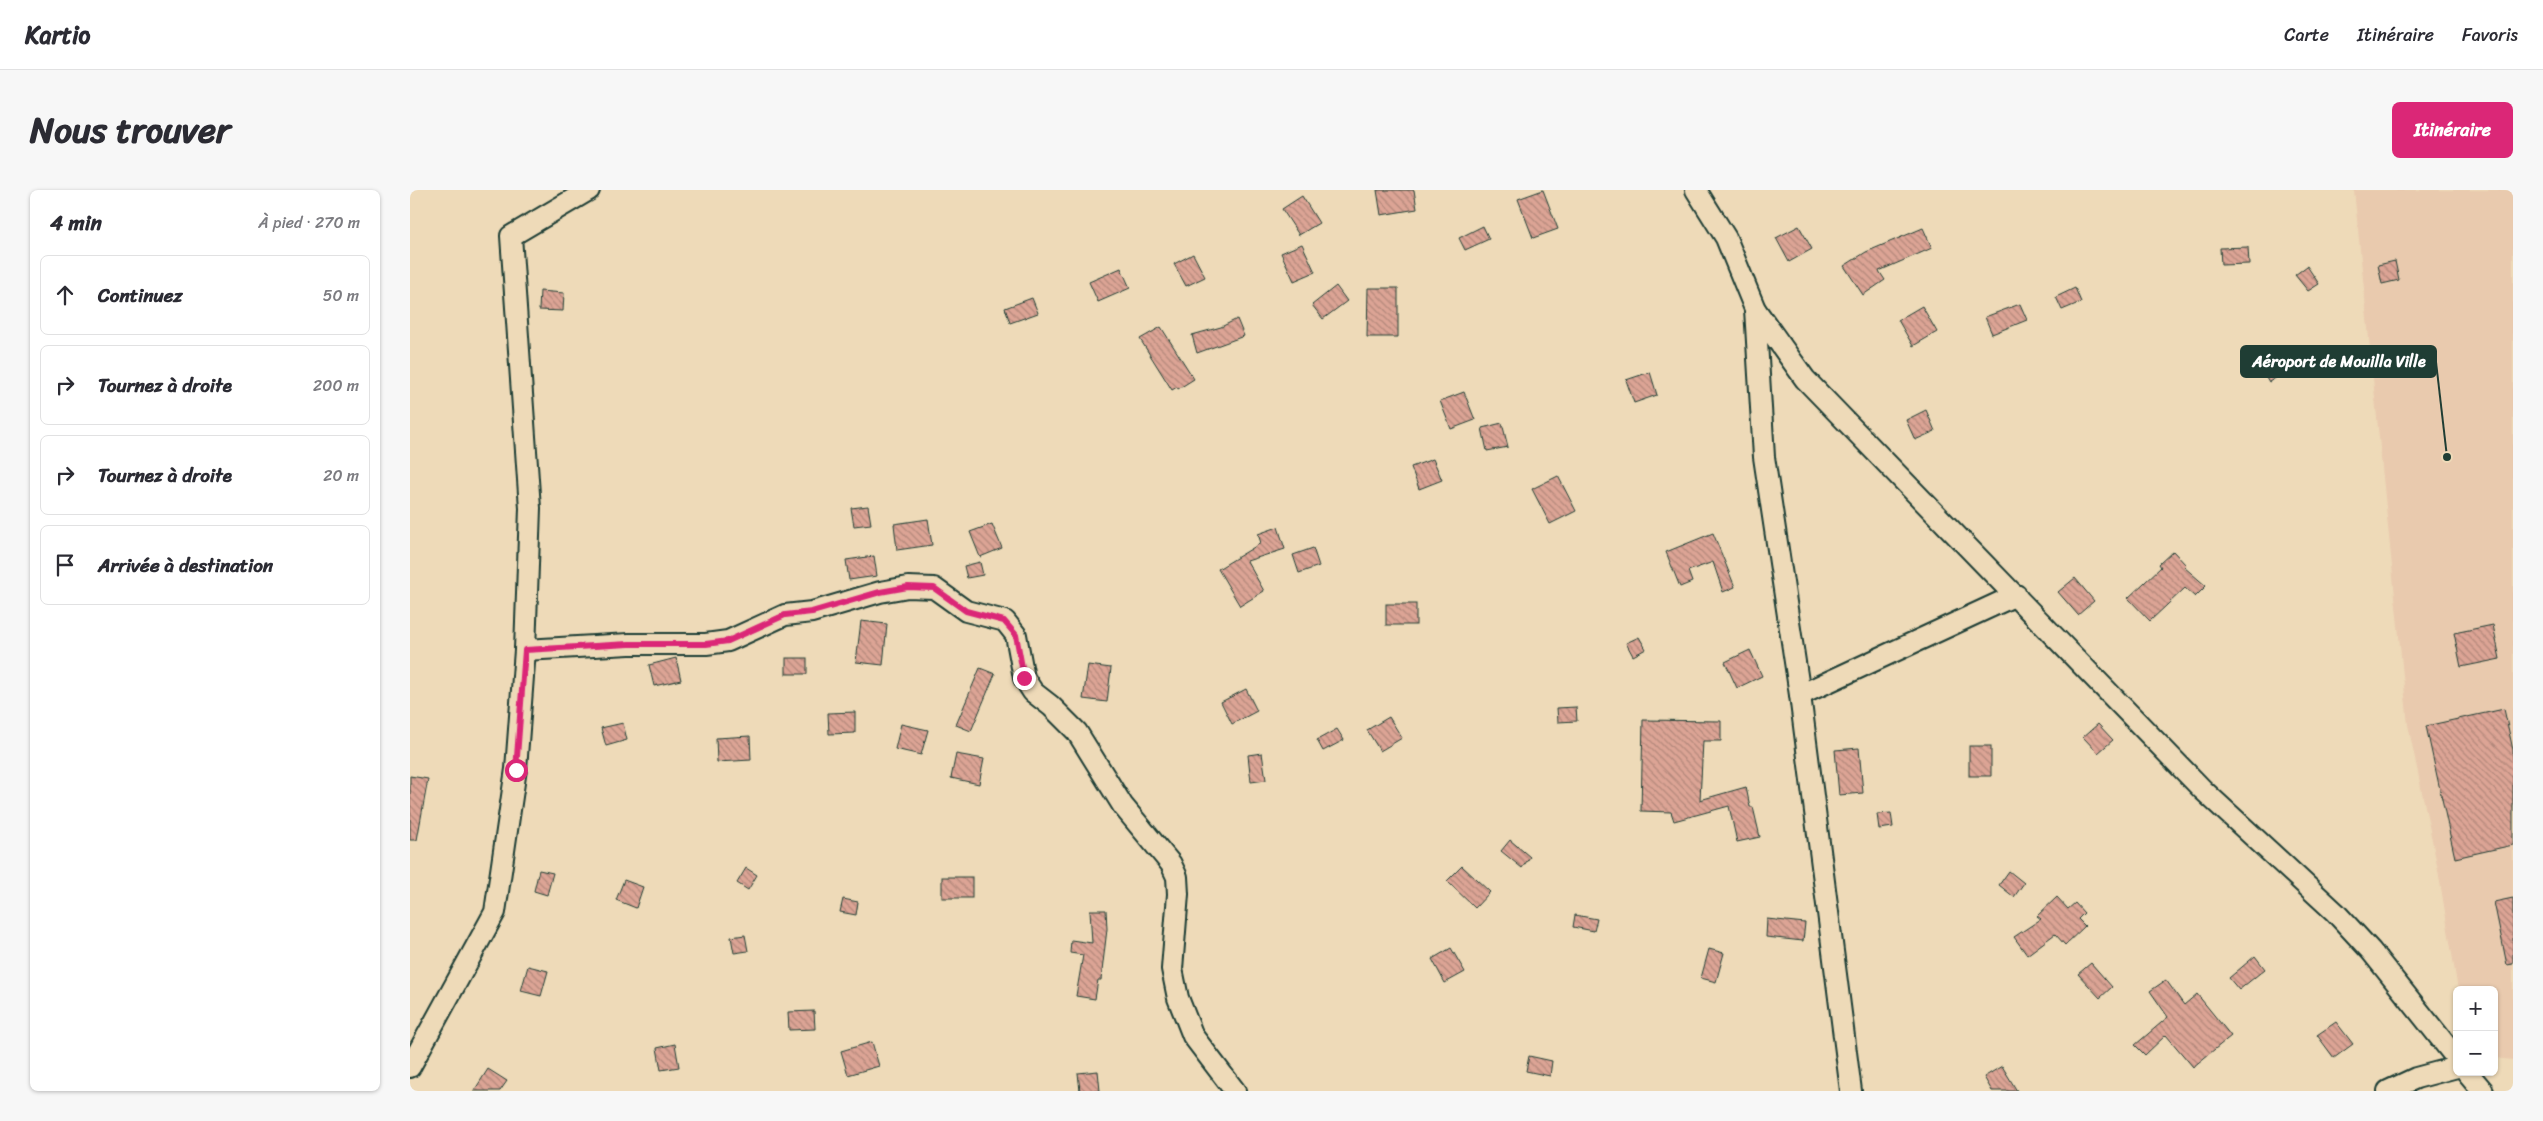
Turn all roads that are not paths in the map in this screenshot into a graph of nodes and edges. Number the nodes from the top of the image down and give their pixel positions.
1 (589, 190) edge
2 (1696, 190) edge
3 (1755, 309) junction
4 (2016, 595) junction
5 (525, 650) junction
6 (1800, 695) junction
7 (2453, 1054) edge
8 (410, 1067) edge
9 (2453, 1068) edge
10 (2470, 1076) edge
11 (1235, 1091) edge
12 (1851, 1091) edge
13 (2388, 1091) edge
14 (2483, 1091) edge

1 - 5 street
2 - 3 street
3 - 4 street
3 - 6 street
4 - 6 street
4 - 7 street
5 - 8 street
5 - 11 street
6 - 12 street
9 - 13 street
10 - 14 street

